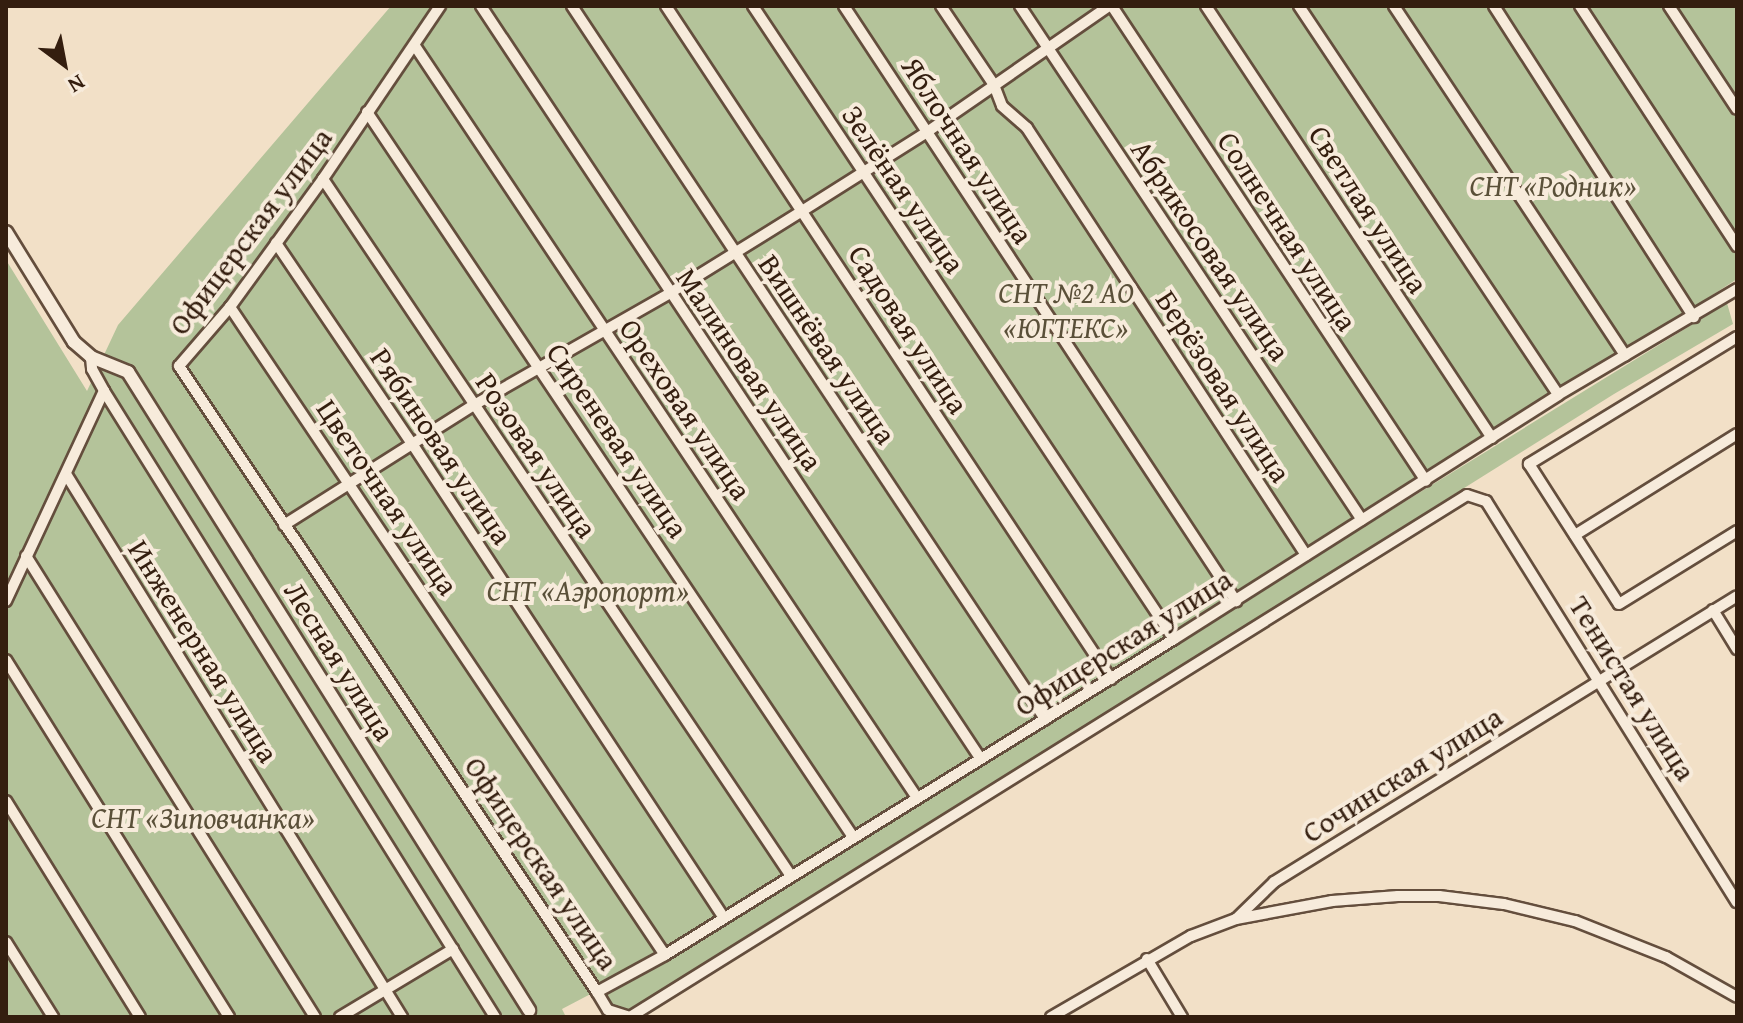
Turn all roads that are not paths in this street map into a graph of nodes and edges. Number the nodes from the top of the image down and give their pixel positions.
1 (440, 6) edge
2 (481, 6) edge
3 (572, 6) edge
4 (666, 6) edge
5 (753, 6) edge
6 (844, 6) edge
7 (941, 6) edge
8 (1020, 6) edge
9 (1110, 6) edge
10 (1206, 6) edge
11 (1299, 6) edge
12 (1394, 6) edge
13 (1494, 6) edge
14 (1580, 6) edge
15 (1669, 6) edge
16 (415, 46) junction
17 (1048, 49) junction
18 (994, 85) junction
19 (1737, 109) edge
20 (367, 112) junction
21 (927, 132) junction
22 (863, 170) junction
23 (323, 179) junction
24 (802, 211) junction
25 (6, 232) edge
26 (276, 243) junction
27 (1737, 246) edge
28 (735, 253) junction
29 (1737, 289) edge
30 (670, 293) junction
31 (230, 307) junction
32 (1694, 317) junction
33 (605, 331) junction
34 (1737, 337) edge
35 (1625, 355) junction
36 (91, 357) junction
37 (542, 369) junction
38 (104, 391) junction
39 (1558, 395) junction
40 (474, 405) junction
41 (1737, 434) edge
42 (1492, 438) junction
43 (413, 445) junction
44 (66, 474) junction
45 (1426, 481) junction
46 (349, 482) junction
47 (1362, 520) junction
48 (284, 525) junction
49 (1737, 531) edge
50 (1575, 535) junction
51 (1306, 555) junction
52 (26, 556) junction
53 (1737, 596) edge
54 (6, 601) edge
55 (1236, 601) junction
56 (1713, 610) junction
57 (1174, 639) junction
58 (1737, 649) edge
59 (6, 660) edge
60 (1111, 679) junction
61 (1600, 680) junction
62 (1045, 719) junction
63 (980, 758) junction
64 (917, 798) junction
65 (6, 801) edge
66 (853, 837) junction
67 (791, 876) junction
68 (1737, 902) edge
69 (724, 918) junction
70 (1236, 919) junction
71 (6, 942) edge
72 (453, 949) junction
73 (665, 955) junction
74 (1147, 959) junction
75 (385, 990) junction
76 (597, 992) junction
77 (1737, 997) edge
78 (529, 1010) dead end
79 (53, 1017) edge
80 (140, 1017) edge
81 (229, 1017) edge
82 (315, 1017) edge
83 (340, 1017) edge
84 (402, 1017) edge
85 (495, 1017) edge
86 (630, 1017) edge
87 (1051, 1017) edge
88 (1182, 1017) edge

1 - 16 street, Офицерская улица
2 - 30 street, Малиновая улица
3 - 28 street, Вишнёвая улица
4 - 24 street, Садовая улица
5 - 22 street, Зелёная улица
6 - 21 street, Яблочная улица
7 - 18 street, Берёзовая улица
8 - 17 street, Абрикосовая улица
9 - 17 street
9 - 45 street, Солнечная улица
10 - 42 street, Светлая улица
11 - 39 street
12 - 35 street
13 - 32 street
14 - 27 street
15 - 19 street
16 - 20 street, Офицерская улица
16 - 33 street, Ореховая улица
17 - 18 street
17 - 47 street, Абрикосовая улица
18 - 21 street
18 - 51 street, Берёзовая улица
20 - 23 street, Офицерская улица
20 - 37 street, Сиреневая улица
21 - 22 street
21 - 55 street, Яблочная улица
22 - 24 street
22 - 57 street, Зелёная улица
23 - 26 street, Офицерская улица
23 - 40 street, Розовая улица
24 - 28 street
24 - 60 street, Садовая улица
25 - 36 street, Лесная улица
26 - 31 street, Офицерская улица
26 - 43 street, Рябиновая улица
28 - 30 street
28 - 62 street, Вишнёвая улица
29 - 32 street, Офицерская улица
30 - 33 street
30 - 63 street, Малиновая улица
31 - 46 street, Цветочная улица
31 - 48 street, Офицерская улица
32 - 35 street, Офицерская улица
33 - 37 street
33 - 64 street, Ореховая улица
34 - 50 street
35 - 39 street, Офицерская улица
36 - 38 street, Лесная улица
36 - 78 street, Лесная улица
37 - 40 street
37 - 66 street, Сиреневая улица
38 - 44 street
38 - 72 street, Лесная улица
39 - 42 street, Офицерская улица
40 - 43 street
40 - 67 street, Розовая улица
41 - 50 street
42 - 45 street, Офицерская улица
43 - 46 street
43 - 69 street, Рябиновая улица
44 - 52 street
44 - 75 street, Инженерная улица
45 - 47 street, Офицерская улица
46 - 48 street
46 - 73 street, Цветочная улица
47 - 51 street, Офицерская улица
48 - 76 street, Офицерская улица
49 - 50 street
51 - 55 street, Офицерская улица
52 - 54 street
52 - 82 street
53 - 56 street, Сочинская улица
55 - 57 street, Офицерская улица
56 - 58 street
56 - 61 street, Сочинская улица
57 - 60 street, Офицерская улица
59 - 81 street
60 - 62 street, Офицерская улица
61 - 68 street, Тенистая улица
61 - 70 street, Сочинская улица
61 - 86 street, Тенистая улица
62 - 63 street, Офицерская улица
63 - 64 street, Офицерская улица
64 - 66 street, Офицерская улица
65 - 80 street
66 - 67 street, Офицерская улица
67 - 69 street, Офицерская улица
69 - 73 street, Офицерская улица
70 - 74 street
70 - 77 street
71 - 79 street
72 - 75 street
72 - 85 street, Лесная улица
73 - 76 street, Офицерская улица
74 - 87 street
74 - 88 street
75 - 83 street
75 - 84 street, Инженерная улица
76 - 86 street

